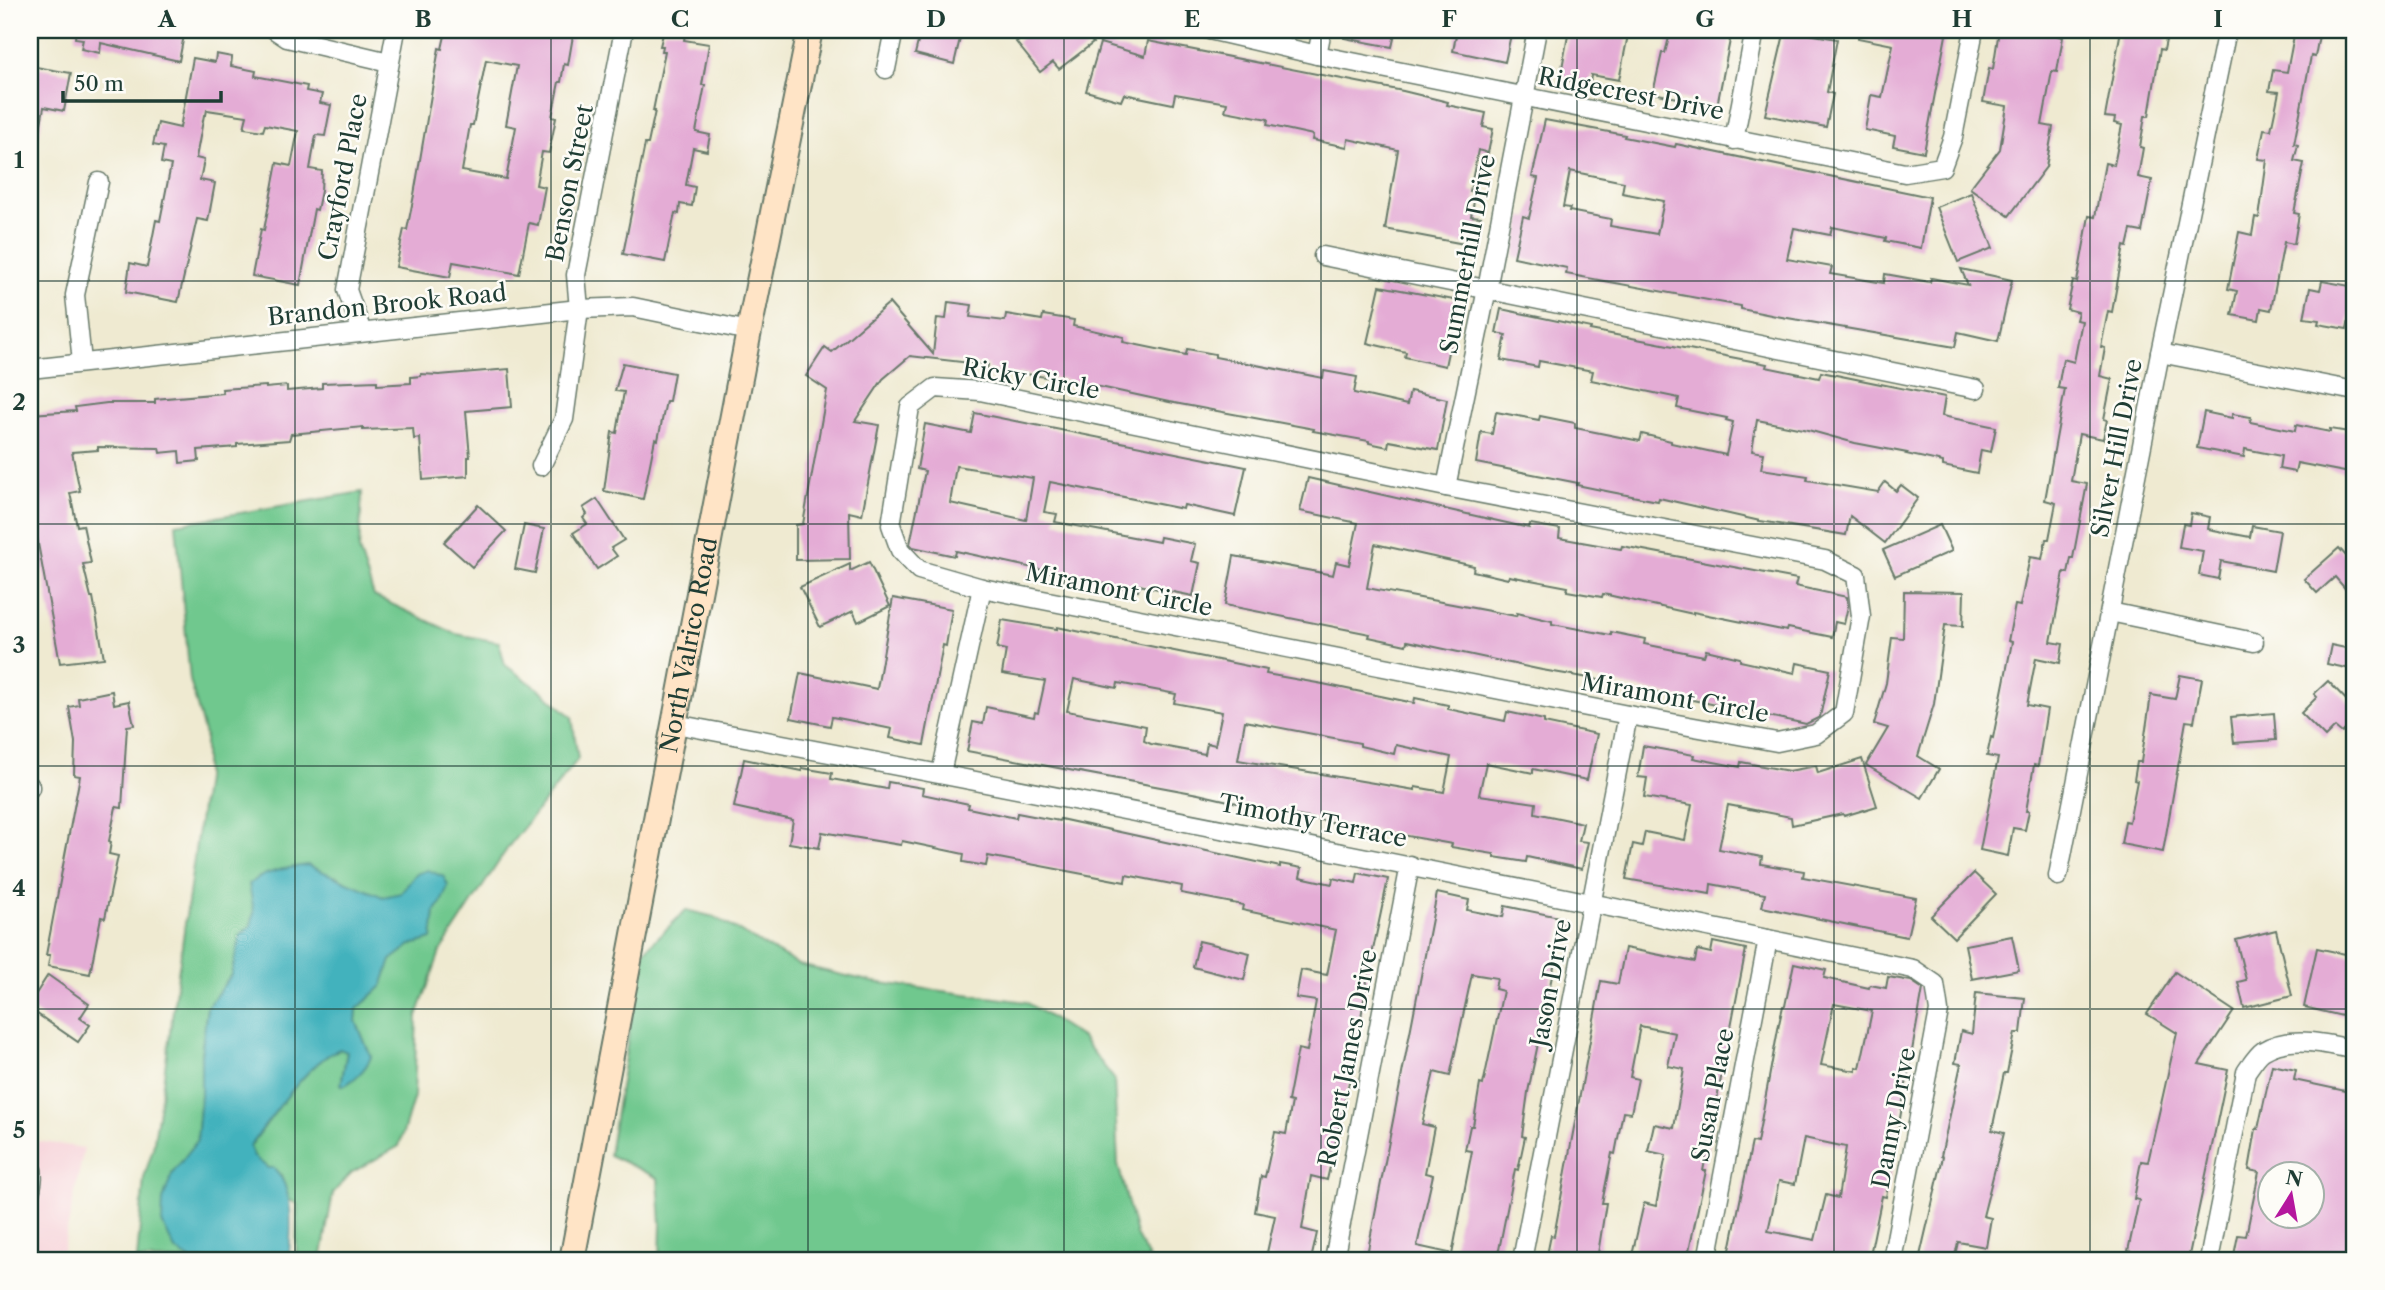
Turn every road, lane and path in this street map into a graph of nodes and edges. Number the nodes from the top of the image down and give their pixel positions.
1 (275, 30) edge
2 (396, 30) edge
3 (624, 30) edge
4 (810, 30) edge
5 (894, 30) edge
6 (1209, 30) edge
7 (1322, 30) edge
8 (1536, 30) edge
9 (1755, 30) edge
10 (1974, 30) edge
11 (2227, 30) edge
12 (1317, 55) junction
13 (389, 62) junction
14 (886, 69) dead end
15 (1523, 97) junction
16 (1734, 140) junction
17 (99, 182) dead end
18 (1323, 256) dead end
19 (1487, 289) junction
20 (579, 309) junction
21 (749, 331) junction
22 (362, 332) junction
23 (2160, 354) junction
24 (82, 362) junction
25 (30, 369) edge
26 (1976, 389) dead end
27 (2355, 391) edge
28 (541, 466) dead end
29 (1446, 487) junction
30 (982, 588) junction
31 (2110, 612) junction
32 (2255, 642) dead end
33 (1628, 715) junction
34 (675, 723) junction
35 (941, 773) junction
36 (1410, 865) junction
37 (2058, 876) dead end
38 (1591, 902) junction
39 (1768, 939) junction
40 (1935, 984) joint
41 (2355, 1050) edge
42 (30, 1156) edge
43 (30, 1212) edge
44 (572, 1260) edge
45 (1334, 1260) edge
46 (1522, 1260) edge
47 (1707, 1260) edge
48 (1892, 1260) edge
49 (2209, 1260) edge

1 - 13 street
2 - 13 street, Crayford Place
3 - 20 street, Benson Street
4 - 21 street, North Valrico Road
5 - 14 street
6 - 12 street, Ridgecrest Drive
7 - 12 street
8 - 15 street, Summerhill Drive
9 - 16 street
10 - 16 street, Ridgecrest Drive
11 - 23 street, Silver Hill Drive
12 - 15 street, Ridgecrest Drive
13 - 22 street, Crayford Place
15 - 16 street, Ridgecrest Drive
15 - 19 street, Summerhill Drive
17 - 24 street
18 - 19 street
19 - 26 street
19 - 29 street, Summerhill Drive
20 - 21 street, Brandon Brook Road
20 - 22 street, Brandon Brook Road
20 - 28 street, Benson Street
21 - 34 street, North Valrico Road
22 - 24 street, Brandon Brook Road
23 - 27 street
23 - 31 street, Silver Hill Drive
24 - 25 street, Brandon Brook Road
29 - 30 street, Ricky Circle
29 - 33 street, Miramont Circle
30 - 33 street, Miramont Circle
30 - 35 street
31 - 32 street
31 - 37 street, Silver Hill Drive
33 - 38 street, Jason Drive
34 - 35 street, Timothy Terrace
34 - 44 street, North Valrico Road
35 - 36 street, Timothy Terrace
36 - 38 street, Timothy Terrace
36 - 45 street, Robert James Drive
38 - 39 street, Timothy Terrace
38 - 46 street, Jason Drive
39 - 40 street, Timothy Terrace
39 - 47 street, Susan Place
40 - 48 street, Danny Drive
41 - 49 street
42 - 43 lane

